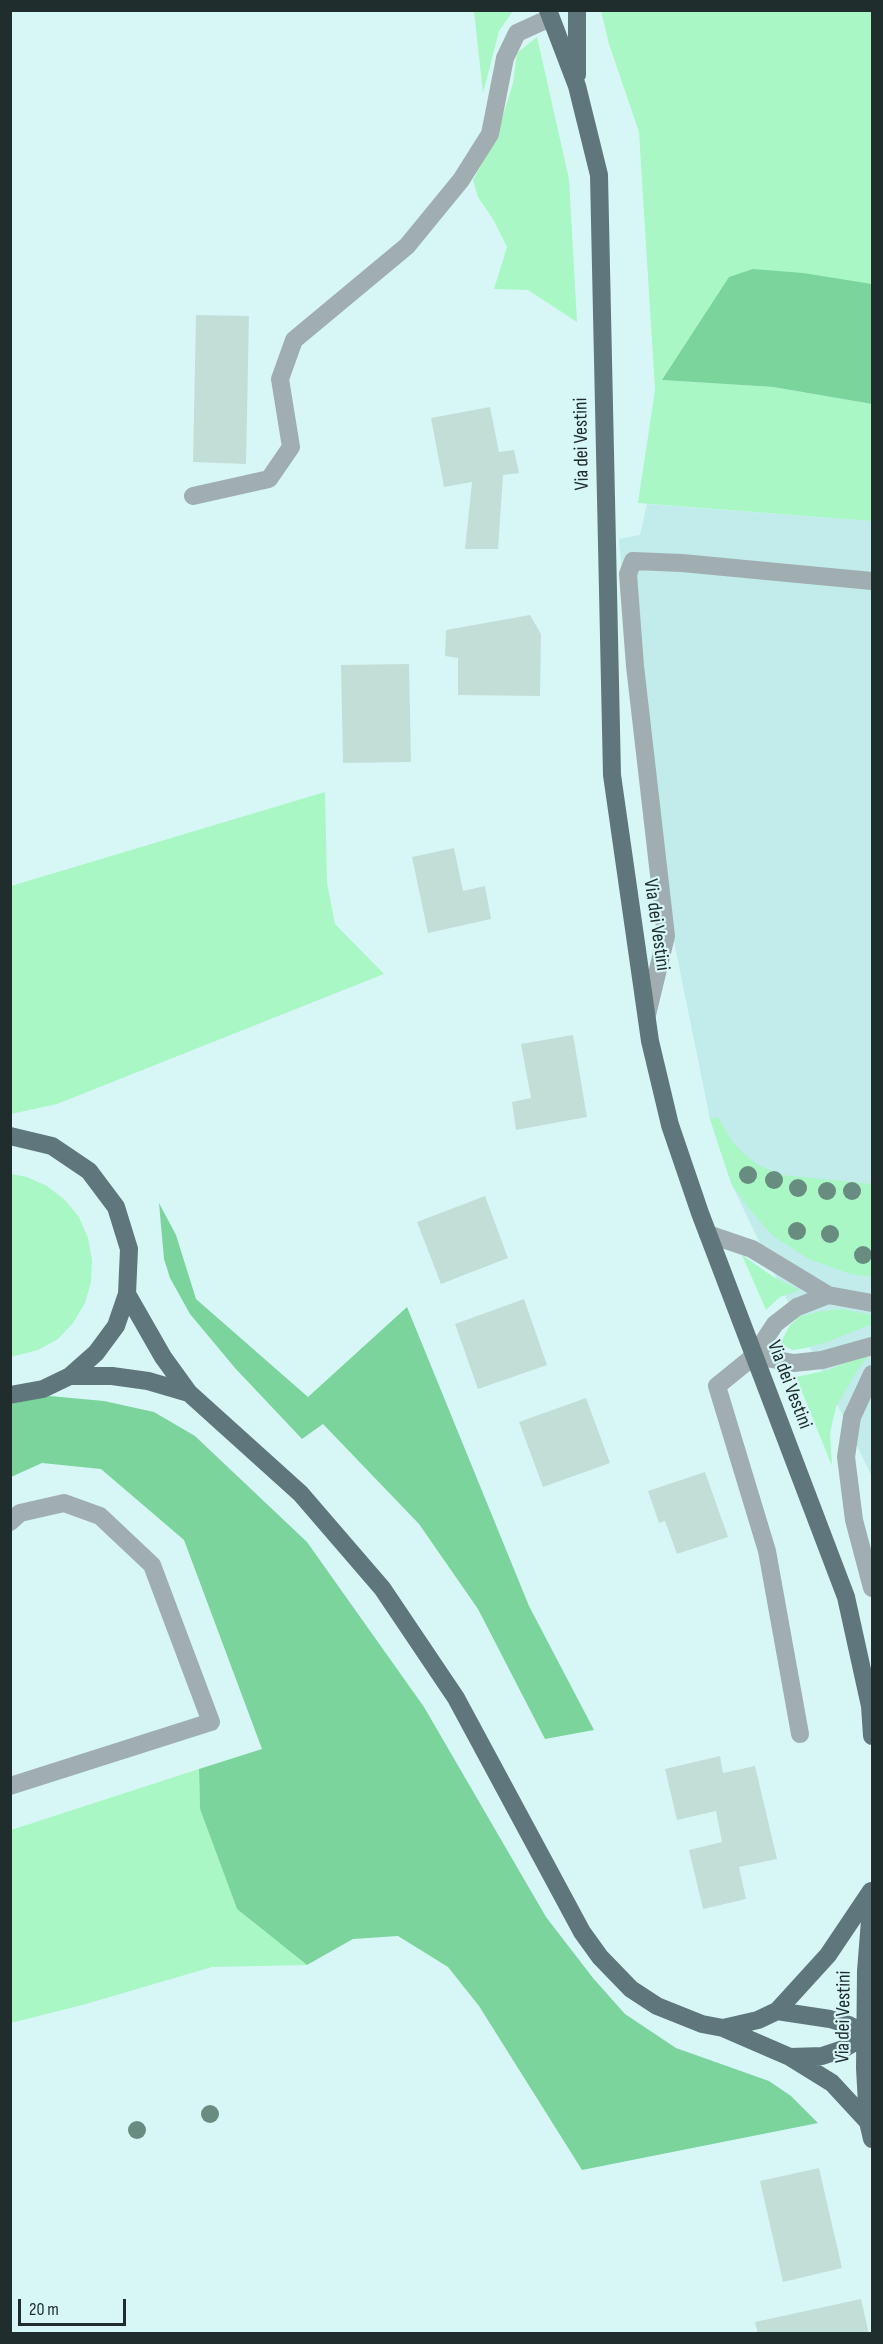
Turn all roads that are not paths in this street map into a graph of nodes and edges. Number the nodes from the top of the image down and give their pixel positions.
1 (577, 10) edge
2 (549, 14) edge
3 (577, 86) junction
4 (193, 496) dead end
5 (873, 581) edge
6 (646, 1017) junction
7 (10, 1136) edge
8 (708, 1234) junction
9 (127, 1294) junction
10 (828, 1295) junction
11 (873, 1303) edge
12 (873, 1346) edge
13 (754, 1356) junction
14 (873, 1374) edge
15 (70, 1376) junction
16 (189, 1394) junction
17 (10, 1395) edge
18 (10, 1521) edge
19 (873, 1588) edge
20 (871, 1702) edge
21 (800, 1734) dead end
22 (873, 1736) edge
23 (10, 1785) edge
24 (873, 1889) edge
25 (873, 1895) edge
26 (777, 2011) junction
27 (723, 2028) junction
28 (867, 2035) junction
29 (790, 2057) junction
30 (869, 2066) edge
31 (870, 2130) edge

1 - 3 main road, Via dei Vestini
2 - 3 main road, Via dei Vestini
2 - 4 lane
3 - 6 main road, Via dei Vestini
5 - 6 lane
6 - 8 main road, Via dei Vestini
7 - 9 main road
8 - 10 lane
8 - 13 main road, Via dei Vestini
9 - 15 main road
9 - 16 main road
10 - 11 lane
10 - 13 lane
12 - 13 lane
13 - 20 main road, Via dei Vestini
13 - 21 lane
14 - 19 lane
15 - 16 main road
15 - 17 main road
16 - 27 main road
18 - 23 lane
20 - 22 main road, Via dei Vestini
24 - 26 main road
25 - 28 main road, Via dei Vestini
26 - 27 main road
26 - 28 main road
27 - 29 main road
28 - 29 main road
28 - 30 main road, Via dei Vestini
29 - 31 main road
30 - 31 main road, Via dei Vestini

